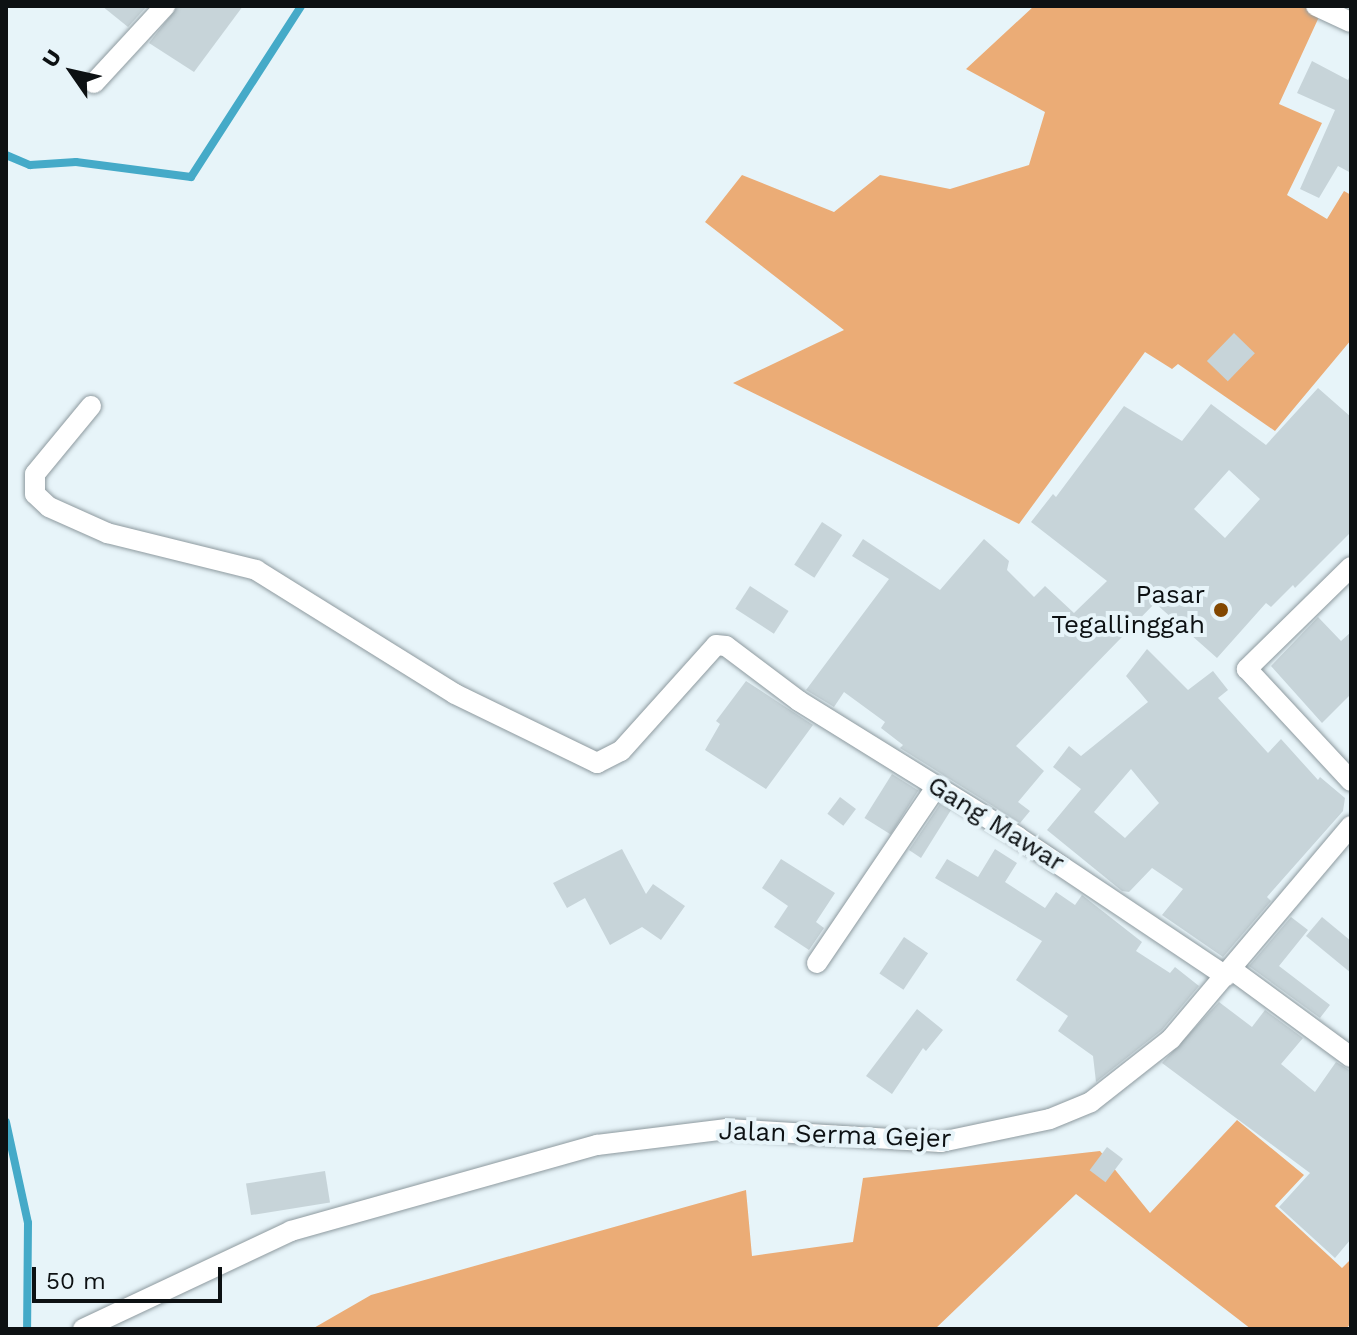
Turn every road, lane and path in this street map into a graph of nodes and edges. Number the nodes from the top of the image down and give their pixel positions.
1 (165, 6) edge
2 (1316, 6) edge
3 (1351, 22) edge
4 (94, 83) dead end
5 (91, 406) dead end
6 (1351, 567) edge
7 (1351, 781) edge
8 (937, 786) junction
9 (1351, 826) edge
10 (817, 963) dead end
11 (1228, 973) junction
12 (1351, 1057) edge
13 (83, 1329) edge

1 - 4 street
2 - 3 street
5 - 8 street, Gang Mawar
6 - 7 street
8 - 10 street
8 - 11 street, Gang Mawar
9 - 11 street, Jalan Serma Gejer
11 - 12 street, Gang Mawar
11 - 13 street, Jalan Serma Gejer

